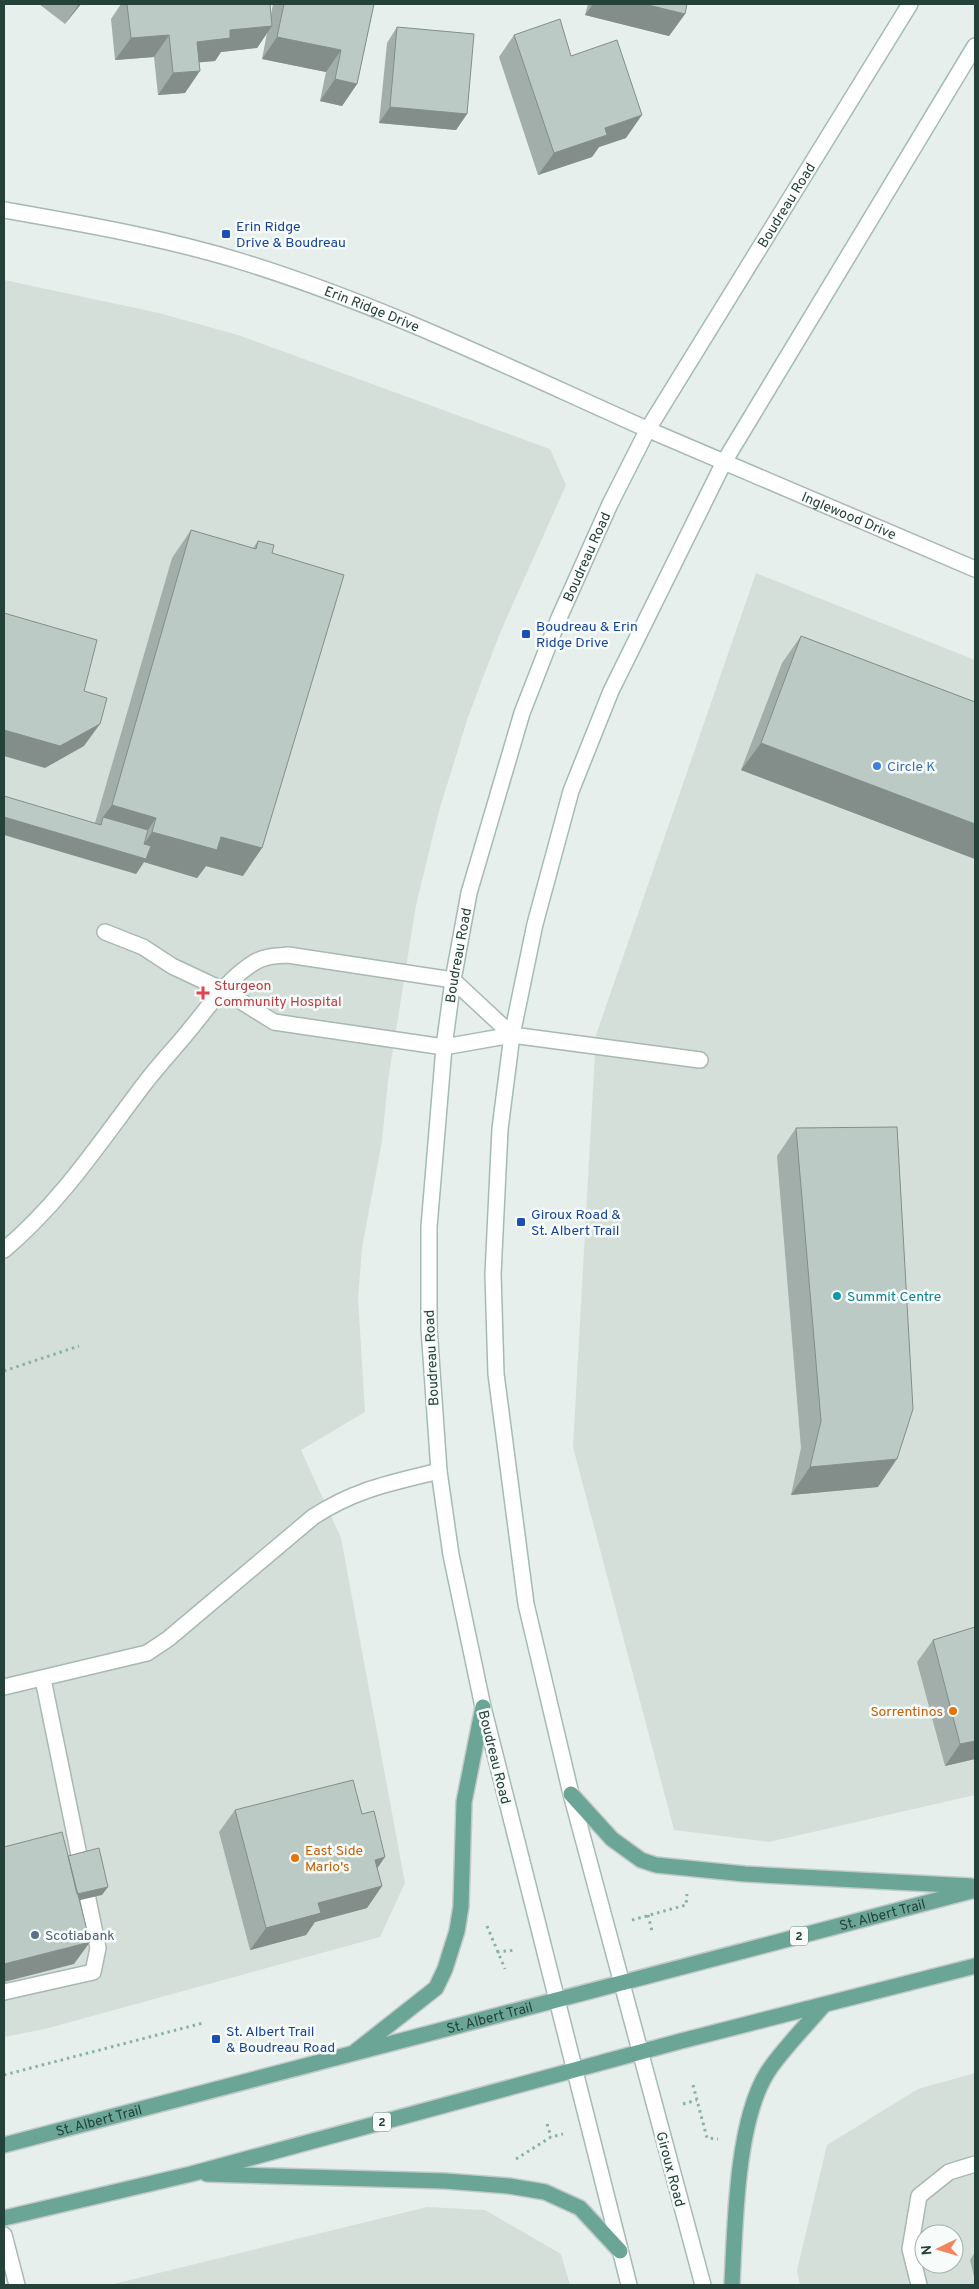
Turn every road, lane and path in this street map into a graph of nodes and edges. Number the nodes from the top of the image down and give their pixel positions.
1 (910, 4) edge
2 (975, 46) edge
3 (4, 210) edge
4 (648, 429) junction
5 (724, 462) junction
6 (975, 569) edge
7 (105, 932) dead end
8 (453, 980) junction
9 (223, 990) junction
10 (512, 1035) junction
11 (444, 1047) junction
12 (700, 1060) dead end
13 (4, 1250) edge
14 (79, 1346) dead end
15 (4, 1371) edge
16 (439, 1471) junction
17 (43, 1679) junction
18 (4, 1687) edge
19 (483, 1707) junction
20 (571, 1794) junction
21 (975, 1888) edge
22 (687, 1891) dead end
23 (648, 1915) junction
24 (484, 1918) dead end
25 (631, 1920) dead end
26 (652, 1931) dead end
27 (516, 1950) dead end
28 (497, 1952) junction
29 (975, 1966) edge
30 (505, 1969) dead end
31 (622, 1983) junction
32 (4, 1992) edge
33 (555, 2001) junction
34 (822, 2006) junction
35 (203, 2023) dead end
36 (640, 2052) junction
37 (350, 2055) junction
38 (574, 2071) junction
39 (4, 2075) edge
40 (693, 2086) dead end
41 (697, 2100) junction
42 (680, 2105) dead end
43 (547, 2124) dead end
44 (564, 2133) dead end
45 (551, 2137) junction
46 (726, 2140) dead end
47 (4, 2145) edge
48 (512, 2161) dead end
49 (975, 2164) edge
50 (191, 2174) junction
51 (4, 2218) edge
52 (4, 2234) edge
53 (620, 2251) junction
54 (17, 2285) edge
55 (629, 2285) edge
56 (704, 2285) edge
57 (732, 2285) edge
58 (919, 2285) edge

1 - 4 main road, Boudreau Road
2 - 5 main road
3 - 4 main road, Erin Ridge Drive
4 - 5 main road, Erin Ridge Drive
4 - 8 main road, Boudreau Road
5 - 6 main road, Inglewood Drive
5 - 10 main road
7 - 9 main road
8 - 9 main road
8 - 10 main road
8 - 11 main road, Boudreau Road
9 - 11 main road
9 - 13 main road
10 - 11 main road
10 - 12 main road
10 - 20 main road
11 - 16 main road, Boudreau Road
14 - 15 path
16 - 17 main road
16 - 19 main road, Boudreau Road
17 - 18 main road
17 - 32 main road
19 - 33 main road, Boudreau Road
19 - 37 main road
20 - 21 main road
20 - 31 main road
21 - 31 main road, St. Albert Trail / 2
22 - 23 path
23 - 25 path
23 - 26 path
24 - 28 path
27 - 28 path
28 - 30 path
29 - 34 main road, 2
31 - 33 main road, St. Albert Trail / 2
31 - 36 main road, Giroux Road
33 - 37 main road, St. Albert Trail / 2
33 - 38 main road, Boudreau Road
34 - 36 main road, 2
34 - 57 main road
35 - 39 path
36 - 38 main road, 2
36 - 56 main road, Giroux Road
37 - 47 main road, St. Albert Trail / 2
38 - 50 main road, 2
38 - 53 main road
40 - 41 path
41 - 42 path
41 - 46 path
43 - 45 path
44 - 45 path
45 - 48 path
49 - 58 main road
50 - 51 main road, 2
50 - 53 main road
52 - 54 main road
53 - 55 main road

